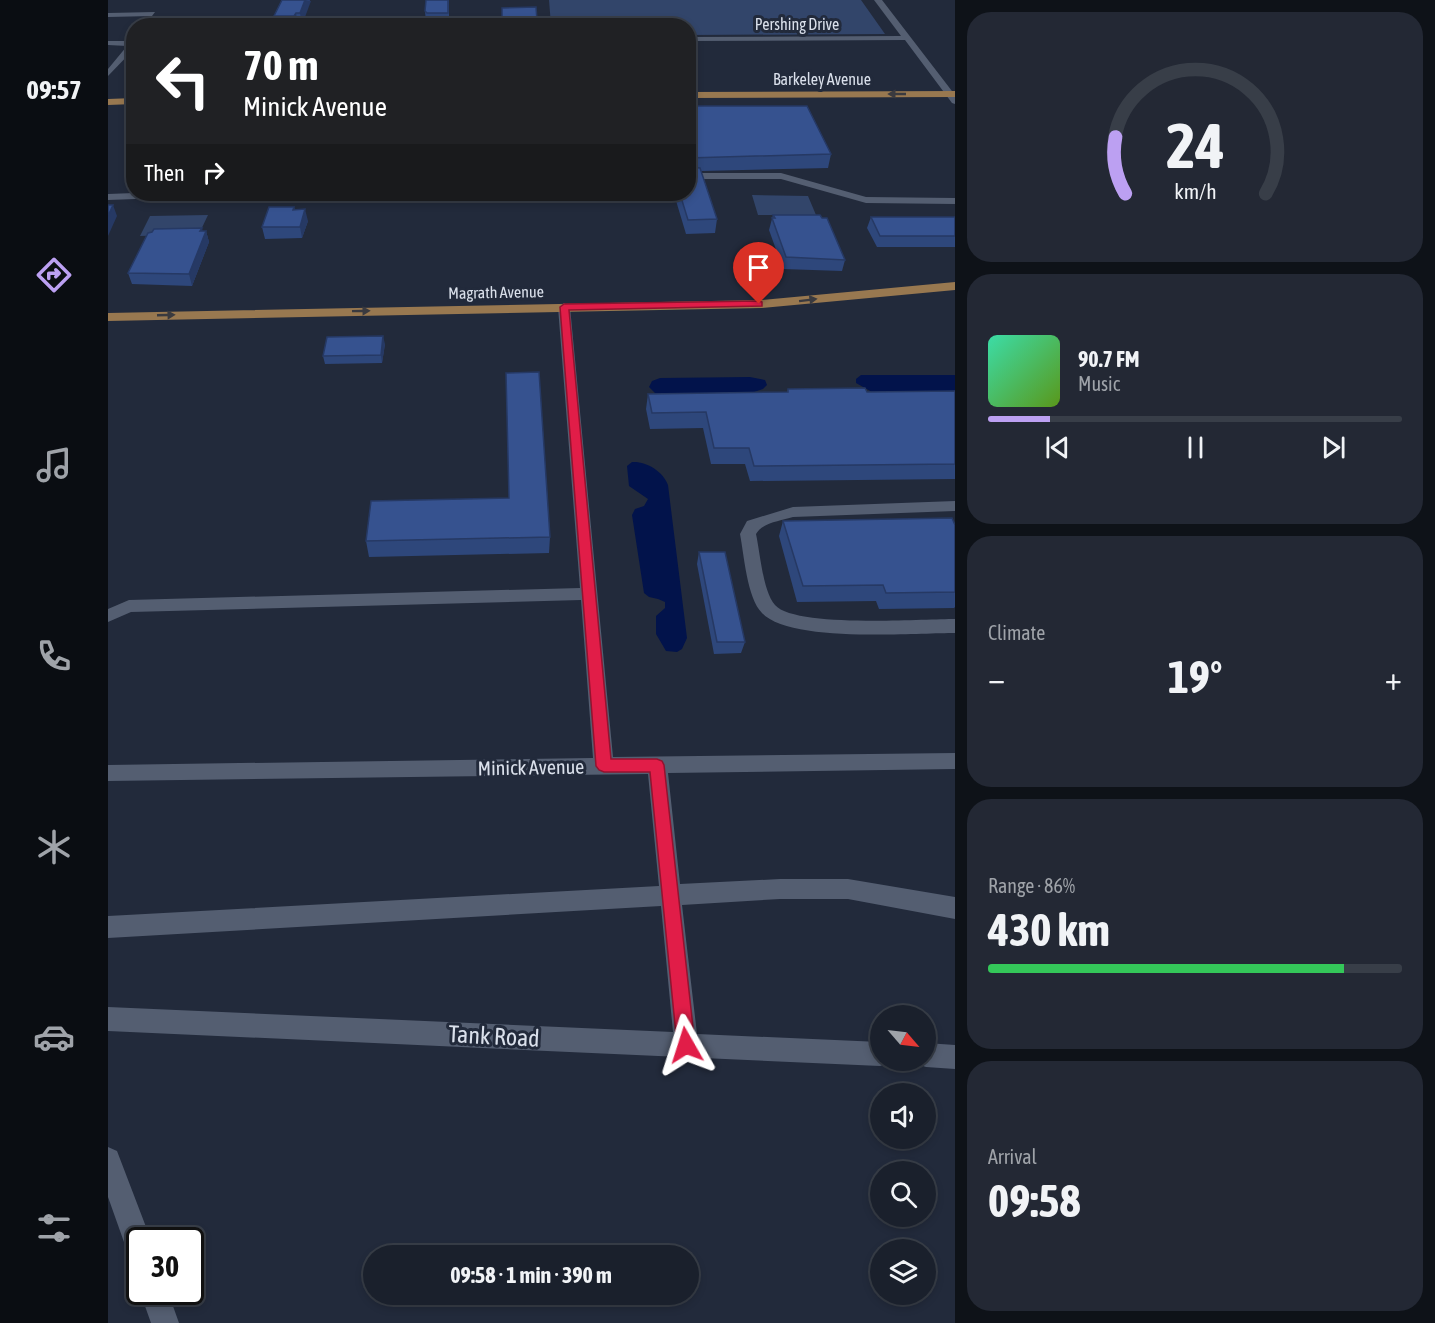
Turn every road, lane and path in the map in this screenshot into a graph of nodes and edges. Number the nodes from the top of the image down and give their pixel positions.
1 (878, 0) edge
2 (108, 15) edge
3 (150, 18) edge
4 (906, 38) junction
5 (696, 39) edge
6 (108, 43) edge
7 (126, 43) edge
8 (126, 52) edge
9 (108, 74) edge
10 (696, 94) edge
11 (953, 97) edge
12 (126, 101) edge
13 (108, 102) edge
14 (696, 176) edge
15 (126, 196) edge
16 (108, 197) edge
17 (955, 201) edge
18 (955, 286) edge
19 (564, 307) junction
20 (108, 316) edge
21 (955, 506) edge
22 (589, 594) junction
23 (108, 616) edge
24 (955, 626) edge
25 (955, 761) edge
26 (657, 765) junction
27 (604, 766) junction
28 (108, 773) edge
29 (671, 895) junction
30 (955, 908) edge
31 (108, 927) edge
32 (108, 1019) edge
33 (686, 1045) junction
34 (870, 1054) edge
35 (936, 1056) edge
36 (955, 1057) edge
37 (108, 1160) edge
38 (132, 1227) edge
39 (159, 1305) edge
40 (165, 1323) edge

1 - 4 street
2 - 3 street
4 - 5 street, Pershing Drive
4 - 11 street
6 - 7 street
8 - 9 street
11 -> 10 main road, Barkeley Avenue
12 - 13 main road
14 - 17 street
15 - 16 street
19 -> 18 main road, Magrath Avenue
20 -> 19 main road, Magrath Avenue
19 - 22 street
21 - 24 street
22 - 23 street
22 - 27 street
25 - 26 street, Minick Avenue
26 - 27 street, Minick Avenue
26 - 29 street
27 - 28 street, Minick Avenue
29 - 30 street
29 - 31 street
29 - 33 street
32 - 33 street, Tank Road
33 - 34 street, Tank Road
35 - 36 street
37 - 38 street
39 - 40 street

